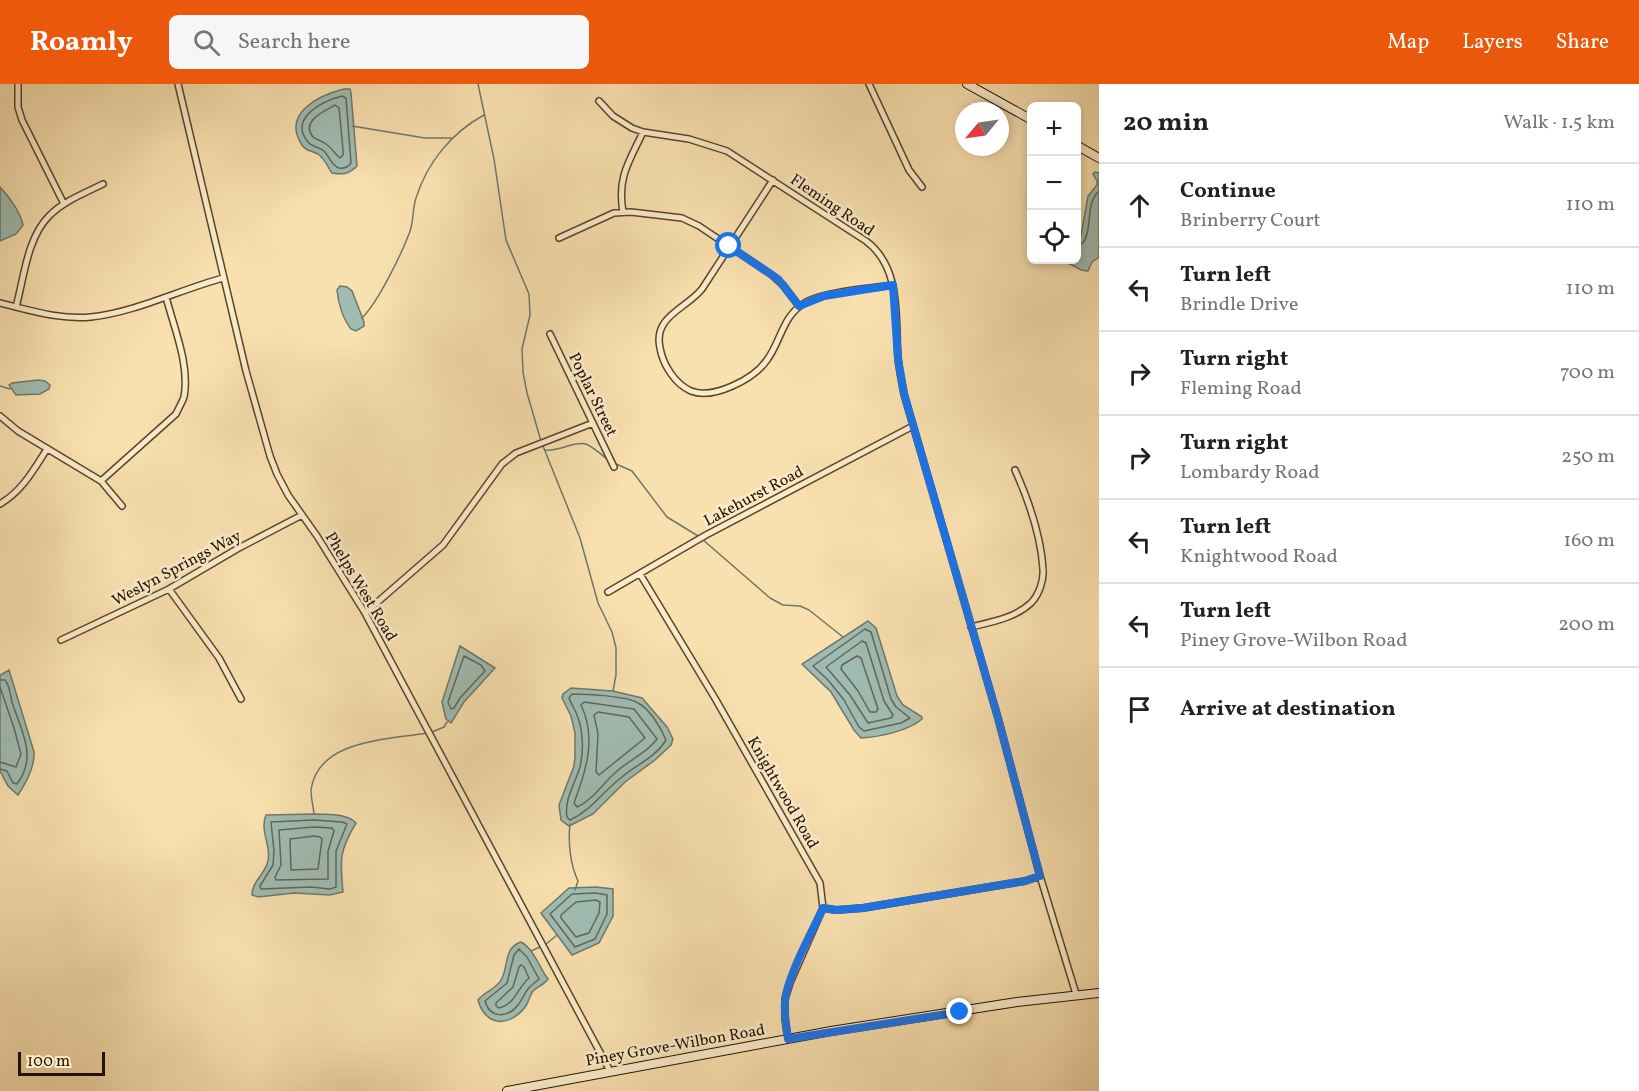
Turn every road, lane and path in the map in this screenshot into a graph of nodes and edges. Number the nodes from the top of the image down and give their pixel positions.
1 (18, 84) edge
2 (178, 84) edge
3 (868, 84) edge
4 (967, 84) edge
5 (599, 101) dead end
6 (1027, 117) edge
7 (643, 132) junction
8 (1081, 147) edge
9 (1099, 158) edge
10 (773, 180) junction
11 (103, 184) dead end
12 (922, 187) dead end
13 (64, 204) junction
14 (623, 212) junction
15 (559, 238) dead end
16 (729, 246) junction
17 (223, 278) junction
18 (893, 285) junction
19 (166, 297) junction
20 (0, 303) edge
21 (799, 306) junction
22 (16, 307) junction
23 (550, 334) dead end
24 (0, 416) edge
25 (593, 423) junction
26 (913, 426) junction
27 (46, 449) junction
28 (614, 467) dead end
29 (1015, 470) dead end
30 (102, 481) junction
31 (0, 504) edge
32 (122, 506) dead end
33 (302, 515) junction
34 (640, 574) junction
35 (169, 589) junction
36 (608, 592) dead end
37 (365, 614) junction
38 (971, 627) junction
39 (61, 640) dead end
40 (241, 699) dead end
41 (1040, 876) junction
42 (823, 908) junction
43 (1099, 993) edge
44 (1076, 994) junction
45 (788, 1039) junction
46 (610, 1071) junction
47 (507, 1091) edge

1 - 13 street
2 - 17 street, Phelps West Road
3 - 12 street
4 - 6 street
5 - 7 street, Fleming Road
7 - 10 street, Fleming Road
7 - 14 street
8 - 9 street
10 - 16 street
10 - 18 street, Fleming Road
11 - 13 street
13 - 22 street
14 - 15 street
14 - 16 street
16 - 21 street
16 - 21 street
17 - 19 street
17 - 33 street, Phelps West Road
18 - 21 street
18 - 26 street, Fleming Road
19 - 22 street
19 - 30 street
20 - 22 street
23 - 25 street, Poplar Street
24 - 27 street
25 - 28 street, Poplar Street
25 - 37 street
26 - 34 street, Lakehurst Road
26 - 38 street, Fleming Road
27 - 30 street
27 - 31 street
29 - 38 street
30 - 32 street
33 - 35 street, Weslyn Springs Way
33 - 37 street, Phelps West Road
34 - 36 street, Lakehurst Road
34 - 42 street, Knightwood Road
35 - 39 street, Weslyn Springs Way
35 - 40 street
37 - 46 street, Phelps West Road
38 - 41 street, Fleming Road
41 - 42 street
41 - 44 street, Fleming Road
42 - 45 street
43 - 44 street, Piney Grove-Wilbon Road
44 - 45 street, Piney Grove-Wilbon Road
45 - 46 street, Piney Grove-Wilbon Road
46 - 47 street, Piney Grove-Wilbon Road

